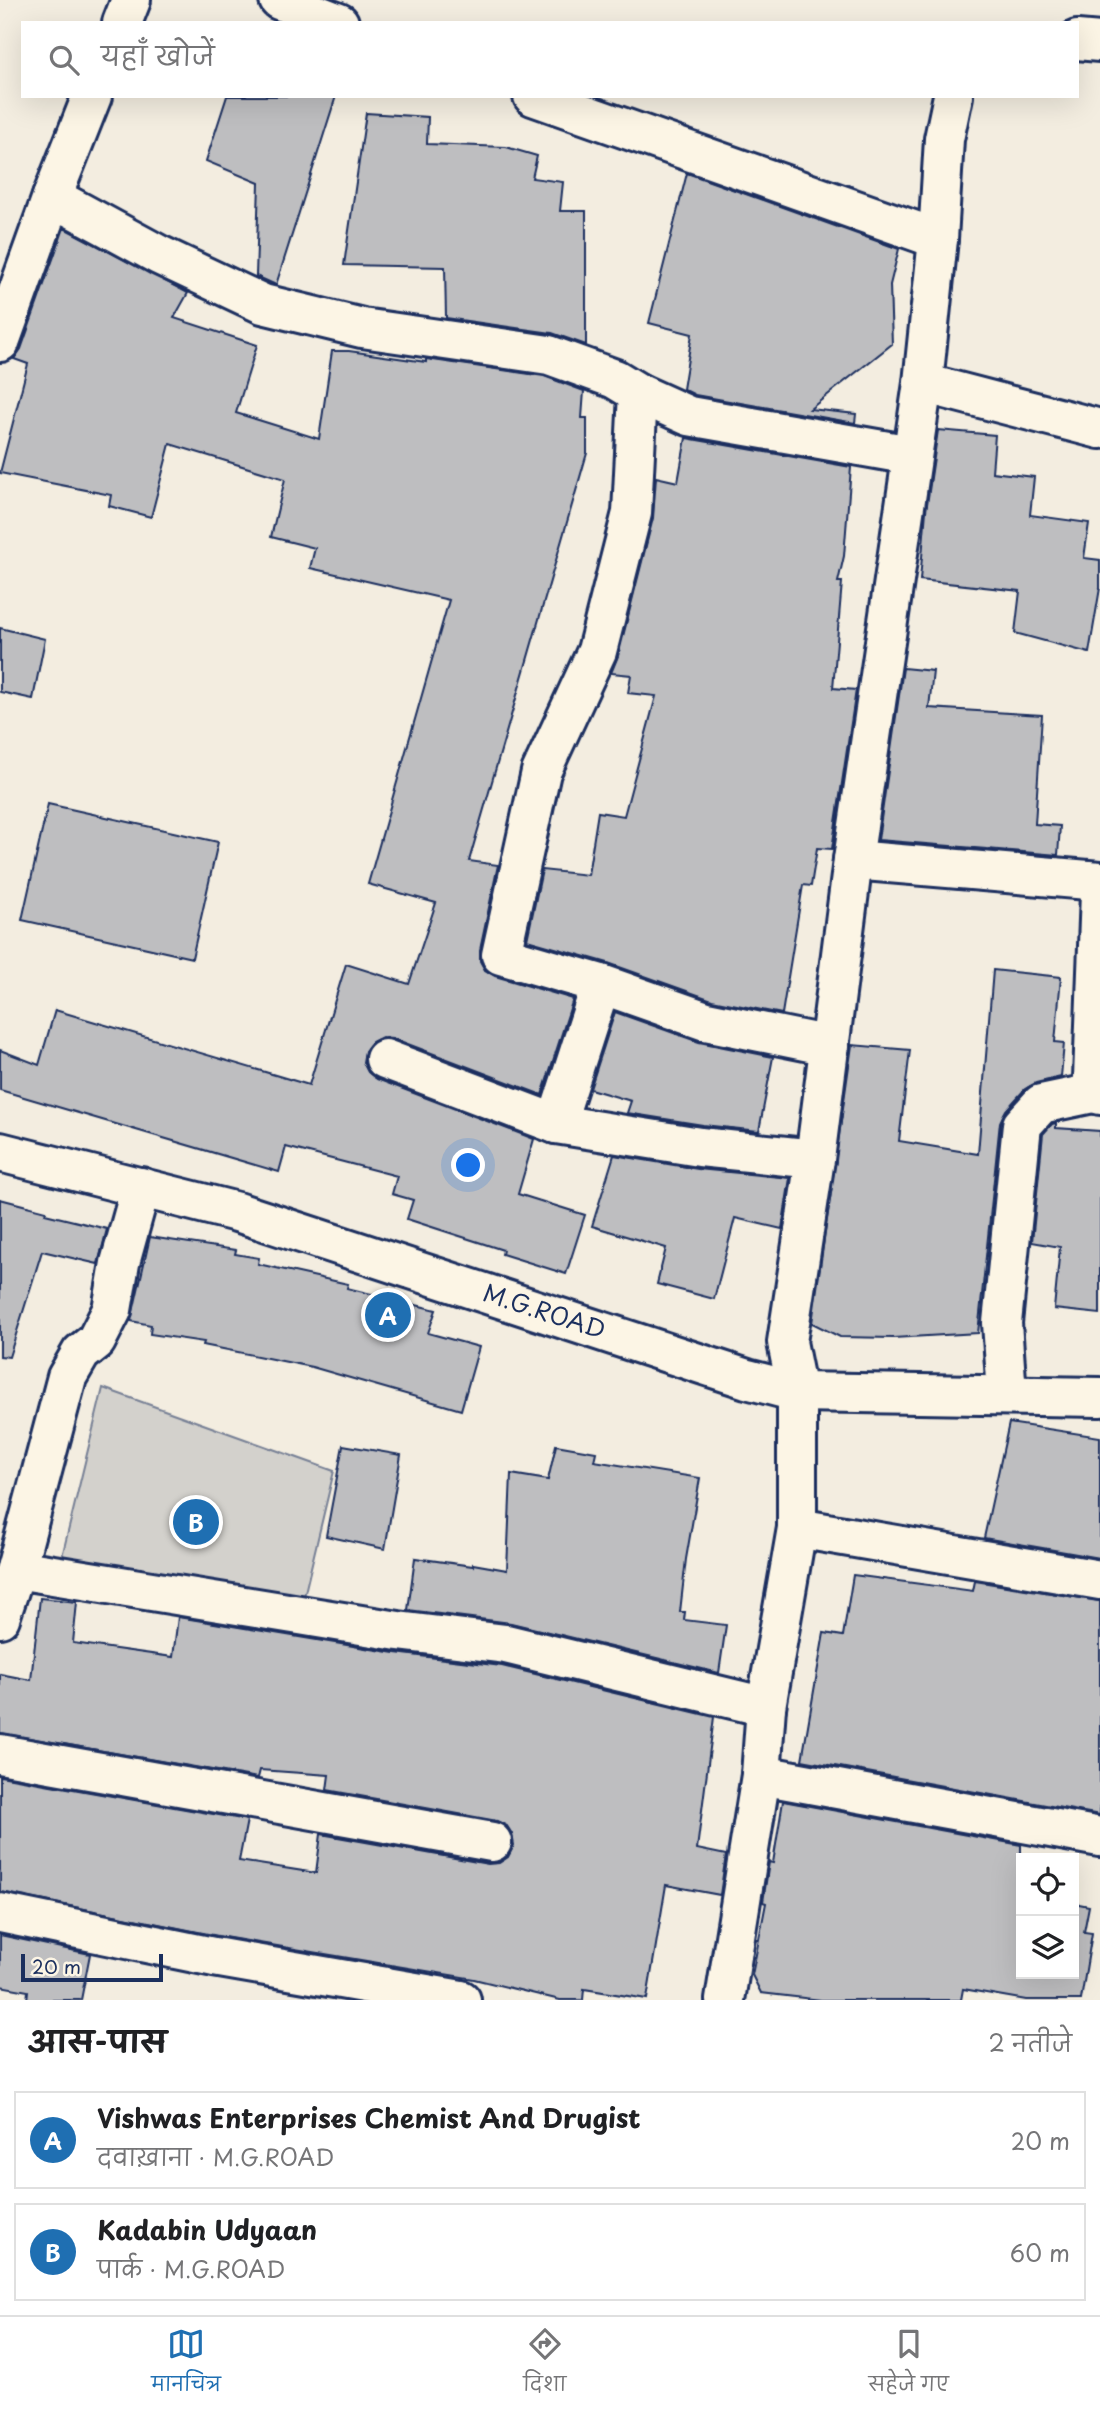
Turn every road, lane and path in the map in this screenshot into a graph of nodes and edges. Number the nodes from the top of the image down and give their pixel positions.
1 (131, 0) edge
2 (279, 0) edge
3 (123, 21) edge
4 (334, 21) edge
5 (1079, 40) edge
6 (1100, 42) edge
7 (91, 98) edge
8 (539, 98) edge
9 (953, 98) edge
10 (52, 197) junction
11 (938, 239) junction
12 (0, 342) edge
13 (923, 383) junction
14 (638, 393) junction
15 (1100, 429) edge
16 (911, 455) junction
17 (853, 860) junction
18 (1100, 881) edge
19 (1100, 893) edge
20 (601, 984) junction
21 (830, 1046) junction
22 (385, 1059) dead end
23 (1099, 1093) edge
24 (556, 1124) junction
25 (0, 1152) edge
26 (815, 1159) junction
27 (141, 1187) junction
28 (797, 1392) junction
29 (1007, 1394) junction
30 (1100, 1397) edge
31 (797, 1528) junction
32 (16, 1569) junction
33 (1100, 1580) edge
34 (0, 1618) edge
35 (766, 1707) junction
36 (0, 1754) edge
37 (761, 1775) junction
38 (1100, 1838) edge
39 (492, 1842) dead end
40 (0, 1913) edge
41 (404, 1995) edge
42 (461, 2000) edge
43 (725, 2000) edge

1 - 3 street
2 - 4 street
5 - 6 street
7 - 10 street
8 - 11 street
9 - 11 street
10 - 12 street
10 - 14 street
11 - 13 street
13 - 15 street
13 - 16 street
14 - 16 street
14 - 20 street
16 - 17 street
17 - 18 street
17 - 21 street
19 - 23 street
20 - 21 street
20 - 24 street
21 - 26 street
22 - 24 street
23 - 29 street
24 - 26 street
25 - 27 street, M.G.ROAD
26 - 28 street
27 - 28 street, M.G.ROAD
27 - 32 street
28 - 29 street, M.G.ROAD
28 - 31 street
29 - 30 street, M.G.ROAD
31 - 33 street
31 - 35 street
32 - 34 street
32 - 35 street
35 - 37 street
36 - 39 street
37 - 38 street
37 - 43 street
40 - 41 street
41 - 42 street

